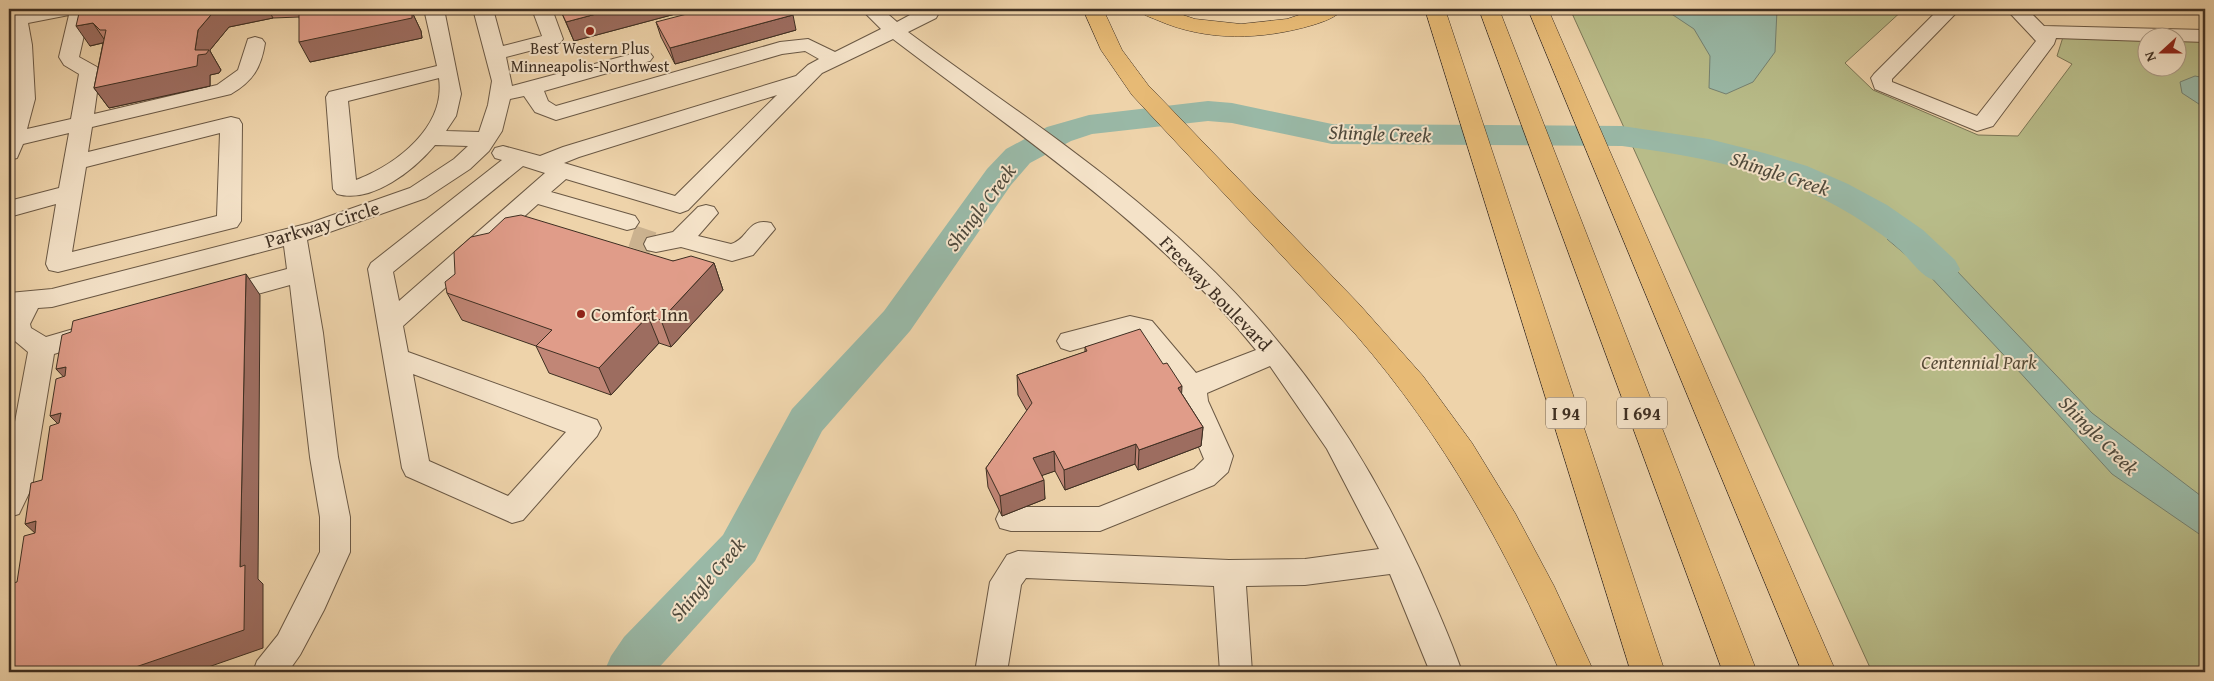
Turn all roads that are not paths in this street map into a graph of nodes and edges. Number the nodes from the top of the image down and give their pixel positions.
1 (69, 9) edge
2 (80, 9) edge
3 (434, 9) edge
4 (483, 9) edge
5 (542, 9) edge
6 (871, 9) edge
7 (931, 9) edge
8 (1093, 9) edge
9 (1148, 9) edge
10 (1333, 9) edge
11 (1435, 9) edge
12 (1489, 9) edge
13 (1538, 9) edge
14 (1950, 9) edge
15 (2016, 9) edge
16 (20, 14) edge
17 (895, 31) junction
18 (2040, 32) junction
19 (2205, 36) edge
20 (255, 43) dead end
21 (495, 54) junction
22 (643, 57) dead end
23 (835, 60) junction
24 (446, 70) junction
25 (804, 80) junction
26 (532, 88) junction
27 (500, 95) junction
28 (81, 123) junction
29 (430, 138) junction
30 (483, 143) junction
31 (11, 147) edge
32 (75, 162) junction
33 (541, 164) junction
34 (70, 194) junction
35 (534, 195) junction
36 (653, 197) junction
37 (9, 209) edge
38 (706, 213) dead end
39 (763, 229) dead end
40 (294, 234) junction
41 (681, 239) junction
42 (656, 244) tunnel mouth
43 (300, 274) junction
44 (194, 303) edge
45 (16, 314) edge
46 (390, 323) junction
47 (118, 325) edge
48 (1070, 341) dead end
49 (42, 348) junction
50 (1274, 354) junction
51 (397, 358) junction
52 (1193, 388) junction
53 (9, 505) edge
54 (1011, 519) dead end
55 (1400, 560) junction
56 (1229, 574) junction
57 (269, 672) edge
58 (991, 672) edge
59 (1236, 672) edge
60 (1446, 672) edge
61 (1577, 672) edge
62 (1648, 672) edge
63 (1740, 672) edge
64 (1819, 672) edge

1 - 16 street
2 - 28 street
3 - 24 street
4 - 21 street, Parkway Circle
5 - 21 street
6 - 17 street, Freeway Boulevard
7 - 17 street
8 - 61 highway
9 - 10 highway
11 - 62 highway, I 94
12 - 63 highway, I 694
13 - 64 highway
14 - 18 street
15 - 18 street
16 - 31 street
17 - 23 street
17 - 50 street, Freeway Boulevard
18 - 19 street
20 - 28 street
21 - 27 street, Parkway Circle
22 - 26 street
23 - 25 street
23 - 26 street
24 - 29 street
24 - 29 street
25 - 33 street
25 - 36 street
26 - 27 street
27 - 30 street, Parkway Circle
28 - 31 street
28 - 32 street
29 - 30 street
30 - 33 street
30 - 40 street, Parkway Circle
32 - 34 street
32 - 34 street
33 - 35 street
33 - 36 street
33 - 46 street
34 - 37 street
35 - 36 street
35 - 46 street
38 - 41 street
39 - 41 street
40 - 43 street
40 - 45 street, Parkway Circle
41 - 42 street
43 - 44 street
43 - 57 street
45 - 49 street
46 - 51 street
47 - 49 street
48 - 52 street
49 - 53 street
50 - 52 street
50 - 55 street, Freeway Boulevard
51 - 51 street
52 - 54 street
55 - 56 street
55 - 60 street, Freeway Boulevard
56 - 58 street
56 - 59 street

